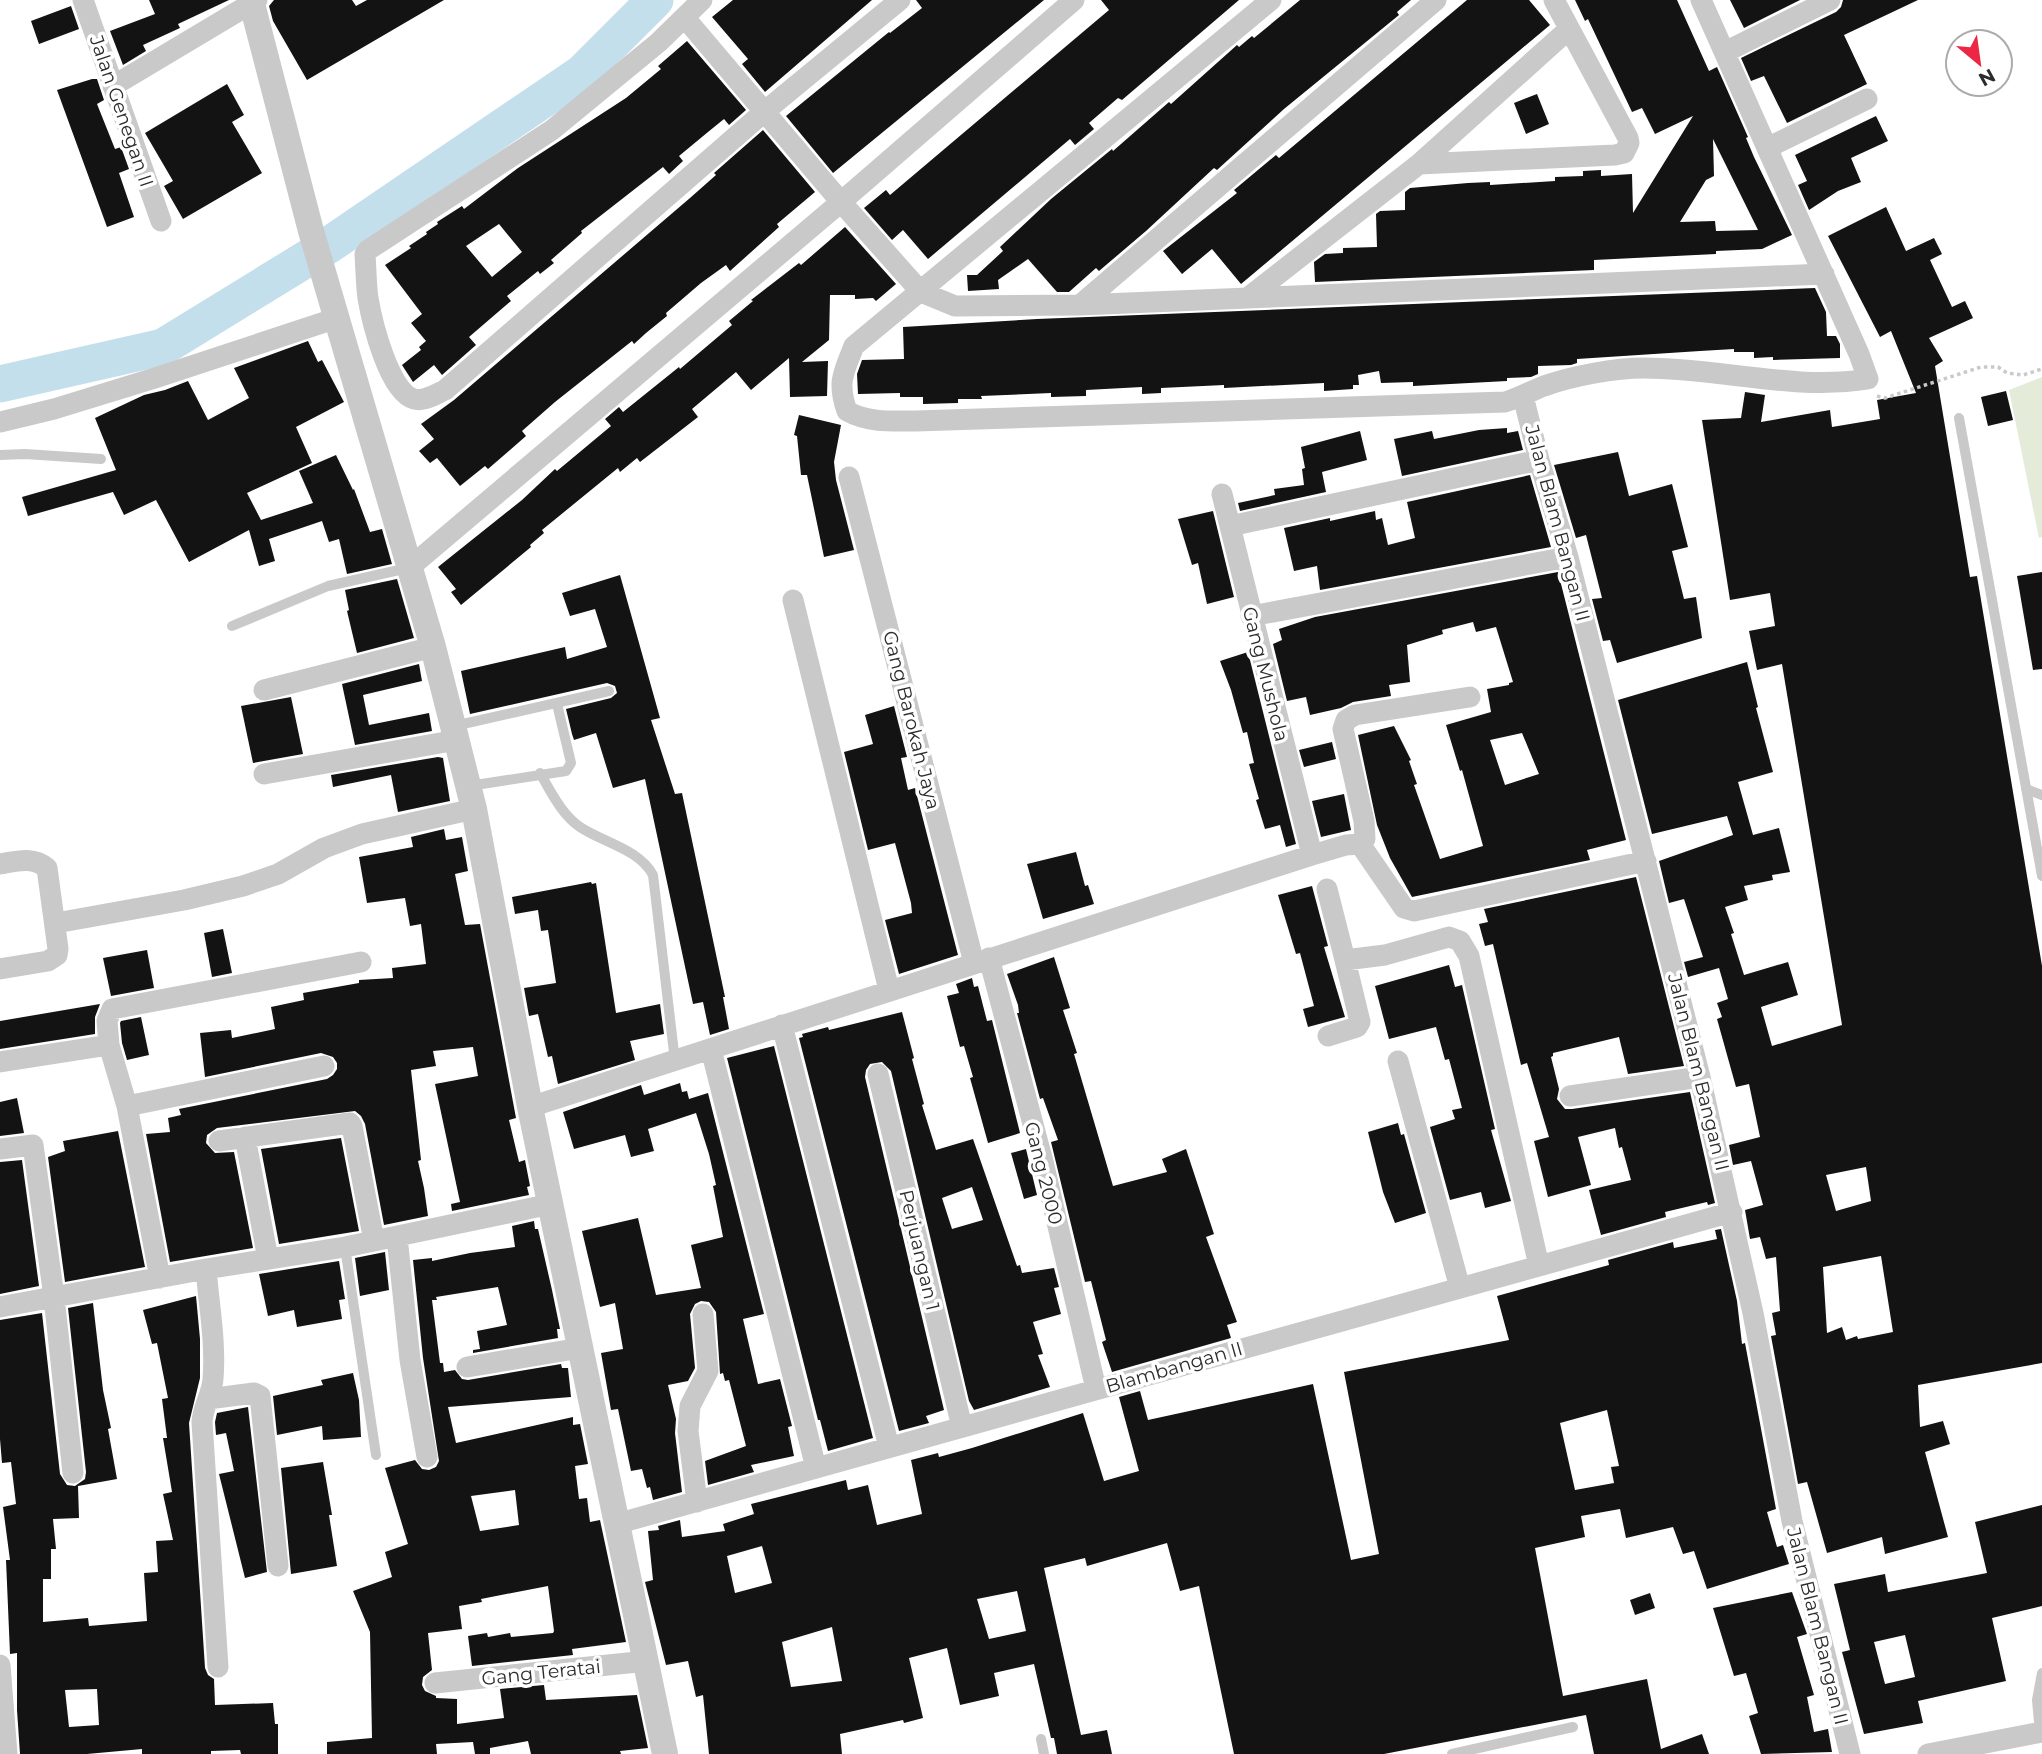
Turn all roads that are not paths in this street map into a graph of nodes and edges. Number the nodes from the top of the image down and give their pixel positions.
1 (83, 0) edge
2 (702, 0) edge
3 (900, 0) edge
4 (1074, 0) edge
5 (1271, 0) edge
6 (1436, 0) edge
7 (1554, 0) edge
8 (1701, 0) edge
9 (1830, 0) edge
10 (253, 1) edge
11 (685, 18) junction
12 (1569, 29) junction
13 (1724, 52) junction
14 (113, 86) junction
15 (1867, 99) dead end
16 (764, 111) junction
17 (1767, 148) junction
18 (1419, 164) junction
19 (841, 202) junction
20 (161, 221) dead end
21 (1824, 274) junction
22 (921, 292) junction
23 (1250, 296) junction
24 (1080, 305) junction
25 (337, 318) junction
26 (1526, 405) junction
27 (1959, 418) dead end
28 (0, 422) edge
29 (0, 455) edge
30 (100, 459) dead end
31 (1539, 460) junction
32 (849, 477) dead end
33 (1222, 494) dead end
34 (1230, 526) junction
35 (1568, 557) junction
36 (409, 568) junction
37 (793, 600) dead end
38 (1251, 617) junction
39 (232, 626) dead end
40 (433, 647) junction
41 (264, 690) dead end
42 (609, 691) dead end
43 (1470, 697) dead end
44 (557, 704) junction
45 (456, 733) junction
46 (264, 774) dead end
47 (540, 774) junction
48 (2026, 789) junction
49 (2042, 795) edge
50 (471, 798) junction
51 (1360, 844) junction
52 (1312, 855) junction
53 (1646, 861) junction
54 (0, 864) edge
55 (2042, 876) edge
56 (1327, 889) dead end
57 (56, 923) junction
58 (1345, 960) junction
59 (981, 961) junction
60 (361, 962) dead end
61 (0, 969) edge
62 (889, 990) junction
63 (782, 1025) junction
64 (1328, 1036) dead end
65 (109, 1045) junction
66 (711, 1049) junction
67 (675, 1061) junction
68 (1398, 1061) dead end
69 (0, 1062) edge
70 (324, 1066) dead end
71 (878, 1074) dead end
72 (1700, 1077) junction
73 (1570, 1096) dead end
74 (547, 1101) junction
75 (127, 1107) junction
76 (245, 1137) junction
77 (219, 1141) dead end
78 (0, 1149) edge
79 (551, 1204) junction
80 (1732, 1212) junction
81 (397, 1237) junction
82 (374, 1241) junction
83 (345, 1247) junction
84 (268, 1259) junction
85 (1539, 1266) junction
86 (206, 1269) junction
87 (160, 1278) junction
88 (1460, 1288) junction
89 (54, 1297) junction
90 (0, 1307) edge
91 (702, 1314) dead end
92 (580, 1348) junction
93 (467, 1367) dead end
94 (1096, 1389) junction
95 (208, 1399) junction
96 (962, 1427) junction
97 (889, 1447) junction
98 (376, 1455) dead end
99 (427, 1457) dead end
100 (816, 1468) junction
101 (73, 1473) dead end
102 (697, 1502) junction
103 (634, 1519) junction
104 (278, 1566) dead end
105 (647, 1661) junction
106 (0, 1665) edge
107 (218, 1667) dead end
108 (2042, 1672) edge
109 (435, 1682) dead end
110 (1573, 1727) dead end
111 (2041, 1733) edge
112 (1041, 1739) dead end
113 (7, 1754) edge
114 (665, 1754) edge
115 (1044, 1754) edge
116 (1452, 1754) edge
117 (1850, 1754) edge
118 (1928, 1754) edge

1 - 14 street, Jalan Genegan II
2 - 11 street
3 - 16 street
4 - 19 street
5 - 22 street
6 - 24 street
7 - 12 street
8 - 13 street
9 - 13 street
10 - 14 street
10 - 25 street
11 - 16 street
11 - 16 street
12 - 18 street
12 - 18 street
13 - 17 street
14 - 20 street, Jalan Genegan II
15 - 17 street
16 - 19 street
17 - 21 street
18 - 23 street
19 - 22 street
19 - 36 street
21 - 23 street
21 - 26 street
22 - 24 street
22 - 26 street
23 - 24 street
25 - 28 street
25 - 36 street
26 - 31 street, Jalan Blam Bangan II
27 - 48 lane
29 - 30 lane
31 - 34 street
31 - 35 street, Jalan Blam Bangan II
32 - 59 street, Gang Barokah Jaya
33 - 34 street, Gang Mushola
34 - 38 street, Gang Mushola
35 - 38 street
35 - 53 street, Jalan Blam Bangan II
36 - 39 lane
36 - 40 street
37 - 62 street
38 - 52 street, Gang Mushola
40 - 41 street
40 - 45 street
42 - 44 lane
43 - 51 street
44 - 45 lane
44 - 47 lane
45 - 46 street
45 - 50 street
47 - 50 lane
47 - 67 lane
48 - 49 lane
48 - 55 lane
50 - 57 street
50 - 74 street
51 - 52 street
51 - 53 street
52 - 59 street
53 - 72 street, Jalan Blam Bangan II
54 - 57 street
56 - 58 street
57 - 61 street
58 - 64 street
58 - 85 street
59 - 62 street
59 - 94 street, Gang 2000
60 - 65 street
62 - 63 street
63 - 66 street
63 - 97 street
65 - 69 street
65 - 75 street
66 - 67 street
66 - 100 street
67 - 74 street
68 - 88 street
70 - 75 street
71 - 96 street, Perjuangan 1
72 - 73 street
72 - 80 street, Jalan Blam Bangan II
74 - 79 street
75 - 87 street
76 - 77 street
76 - 82 street
76 - 84 street
78 - 89 street
79 - 81 street
79 - 92 street
80 - 85 street, Blambangan II
80 - 117 street, Jalan Blam Bangan II
81 - 82 street
81 - 99 street
82 - 83 street
83 - 84 street
83 - 98 lane
84 - 86 street
85 - 88 street, Blambangan II
86 - 87 street
86 - 95 street
87 - 89 street
88 - 94 street, Blambangan II
89 - 90 street
89 - 101 street
91 - 102 street
92 - 93 street
92 - 103 street
94 - 96 street, Blambangan II
95 - 104 street
95 - 107 street
96 - 97 street, Blambangan II
97 - 100 street, Blambangan II
100 - 102 street, Blambangan II
102 - 103 street, Blambangan II
103 - 105 street
105 - 109 street, Gang Teratai
105 - 114 street
106 - 113 street
108 - 111 lane
110 - 116 lane
111 - 118 street
112 - 115 lane

